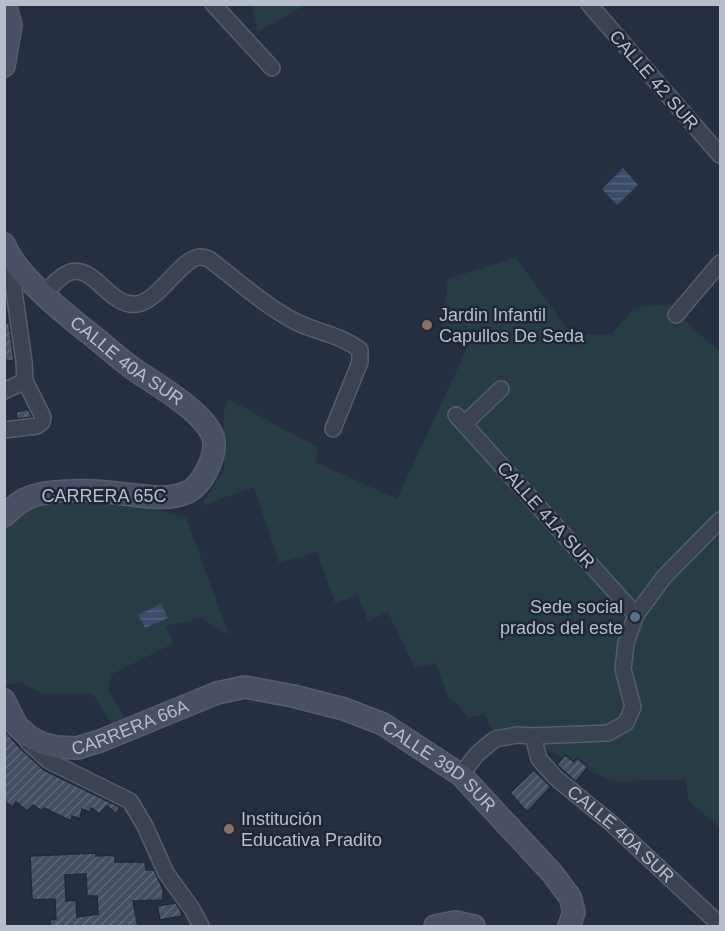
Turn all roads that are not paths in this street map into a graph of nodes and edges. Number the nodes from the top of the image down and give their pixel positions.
1 (5, 4) edge
2 (213, 4) edge
3 (589, 4) edge
4 (4, 66) edge
5 (272, 68) dead end
6 (720, 156) edge
7 (7, 250) edge
8 (720, 263) edge
9 (44, 294) junction
10 (676, 315) dead end
11 (25, 381) junction
12 (501, 389) dead end
13 (4, 391) edge
14 (333, 429) dead end
15 (4, 430) edge
16 (204, 477) joint
17 (4, 516) edge
18 (720, 520) edge
19 (636, 615) junction
20 (245, 687) joint
21 (4, 700) edge
22 (17, 726) junction
23 (532, 736) junction
24 (461, 775) junction
25 (571, 924) edge
26 (720, 925) edge
27 (201, 927) edge
28 (435, 927) edge
29 (474, 927) edge

1 - 4 main road
2 - 5 street
3 - 6 street, CALLE 42 SUR
7 - 9 main road, CALLE 40A SUR
7 - 11 street
8 - 10 street
9 - 14 street
9 - 16 main road, CALLE 40A SUR
11 - 13 street
11 - 15 street
12 - 19 street, CALLE 41A SUR
16 - 17 main road, CARRERA 65C
18 - 19 street
19 - 23 street
20 - 22 main road, CARRERA 66A
20 - 24 main road, CALLE 39D SUR
21 - 22 main road
22 - 27 street
23 - 24 street
23 - 26 street, CALLE 40A SUR
24 - 25 main road, CALLE 39D SUR
28 - 29 main road

